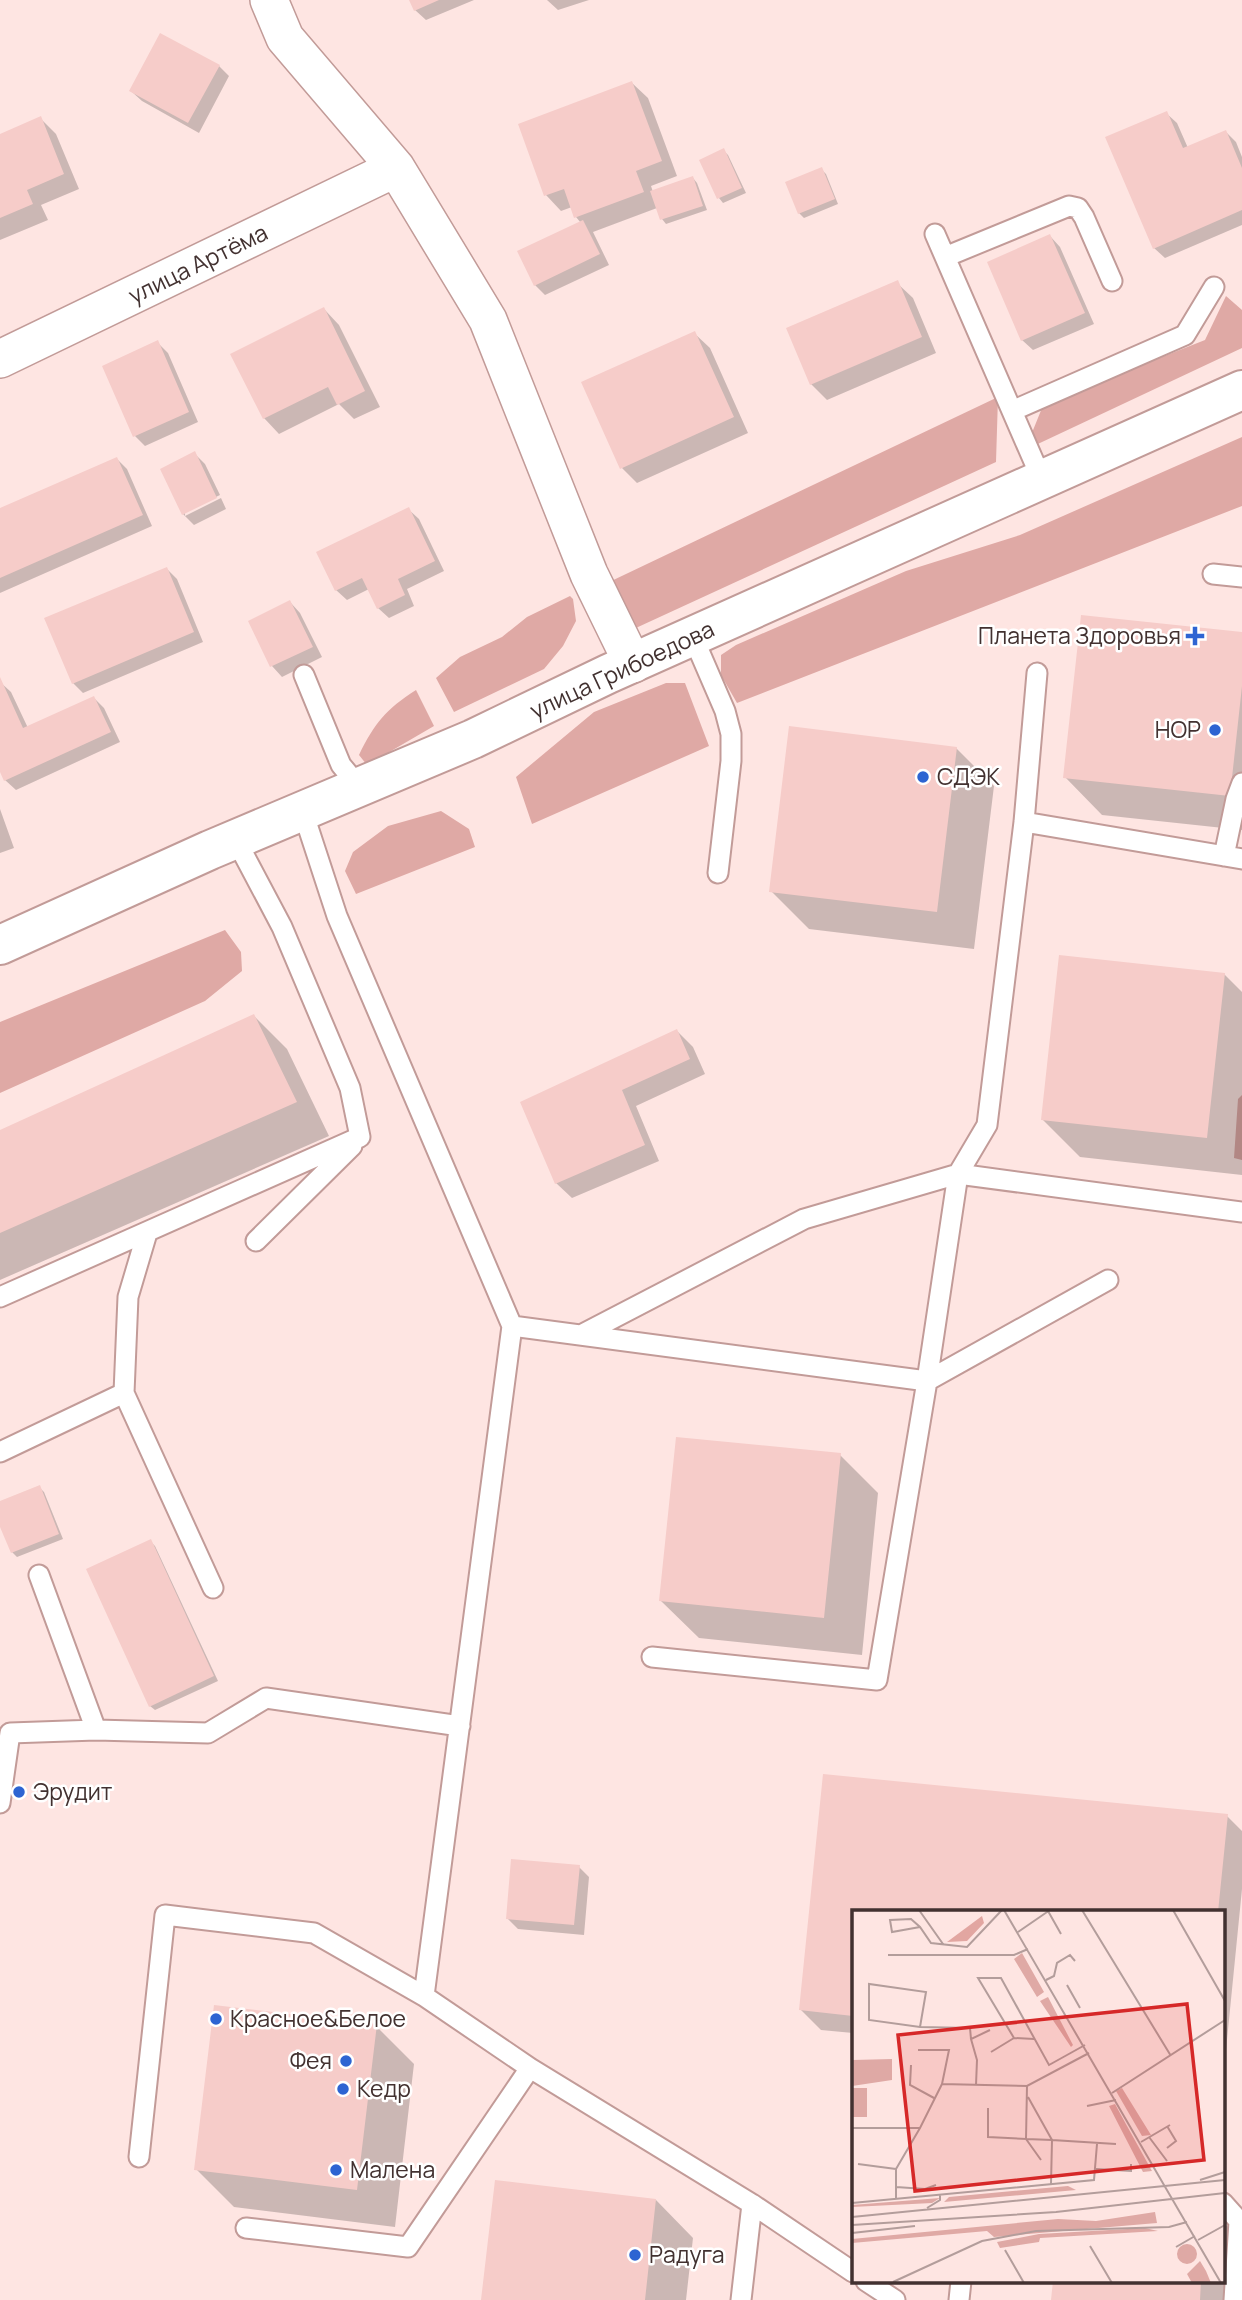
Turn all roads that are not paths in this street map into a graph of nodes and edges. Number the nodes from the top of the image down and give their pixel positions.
1 (269, 0) edge
2 (396, 168) junction
3 (935, 233) dead end
4 (945, 257) junction
5 (1112, 281) dead end
6 (1214, 287) dead end
7 (0, 359) edge
8 (1242, 390) edge
9 (1012, 411) junction
10 (1042, 480) junction
11 (1213, 573) dead end
12 (1242, 577) edge
13 (693, 637) junction
14 (633, 664) junction
15 (1037, 673) dead end
16 (304, 676) dead end
17 (1242, 783) edge
18 (360, 788) junction
19 (303, 812) junction
20 (1024, 822) junction
21 (236, 839) junction
22 (1233, 857) edge
23 (718, 873) dead end
24 (0, 945) edge
25 (360, 1137) junction
26 (958, 1174) junction
27 (1242, 1212) edge
28 (147, 1233) junction
29 (256, 1241) dead end
30 (1108, 1280) dead end
31 (0, 1297) edge
32 (512, 1326) junction
33 (581, 1335) junction
34 (927, 1381) junction
35 (124, 1393) junction
36 (0, 1452) edge
37 (39, 1575) dead end
38 (213, 1588) dead end
39 (652, 1657) dead end
40 (460, 1726) junction
41 (96, 1730) junction
42 (0, 1802) edge
43 (424, 1996) junction
44 (530, 2067) junction
45 (139, 2157) dead end
46 (752, 2204) junction
47 (1224, 2204) edge
48 (246, 2228) dead end
49 (852, 2271) edge
50 (868, 2282) edge
51 (961, 2282) edge
52 (741, 2300) edge
53 (895, 2300) edge
54 (959, 2300) edge
55 (1234, 2300) edge

1 - 2 street
2 - 7 street, улица Артёма
2 - 14 street
3 - 4 lane
4 - 5 lane
4 - 9 lane
6 - 9 lane
8 - 10 street, улица Грибоедова
9 - 10 lane
10 - 13 street, улица Грибоедова
11 - 12 lane
13 - 14 street, улица Грибоедова
13 - 23 lane
14 - 18 street, улица Грибоедова
15 - 20 lane
16 - 18 lane
17 - 22 lane
18 - 19 street, улица Грибоедова
19 - 21 street, улица Грибоедова
19 - 32 lane
20 - 22 lane
20 - 26 lane
21 - 24 street, улица Грибоедова
21 - 25 lane
25 - 28 lane
25 - 29 lane
26 - 27 lane
26 - 33 lane
26 - 34 lane
28 - 31 lane
28 - 35 lane
30 - 34 lane
32 - 33 lane
32 - 40 lane
33 - 34 lane
34 - 39 lane
35 - 36 lane
35 - 38 lane
37 - 41 lane
40 - 41 lane
40 - 43 lane
41 - 42 lane
43 - 44 lane
43 - 45 lane
44 - 46 lane
44 - 48 lane
46 - 49 lane
46 - 52 lane
47 - 55 lane
50 - 53 lane
51 - 54 lane

